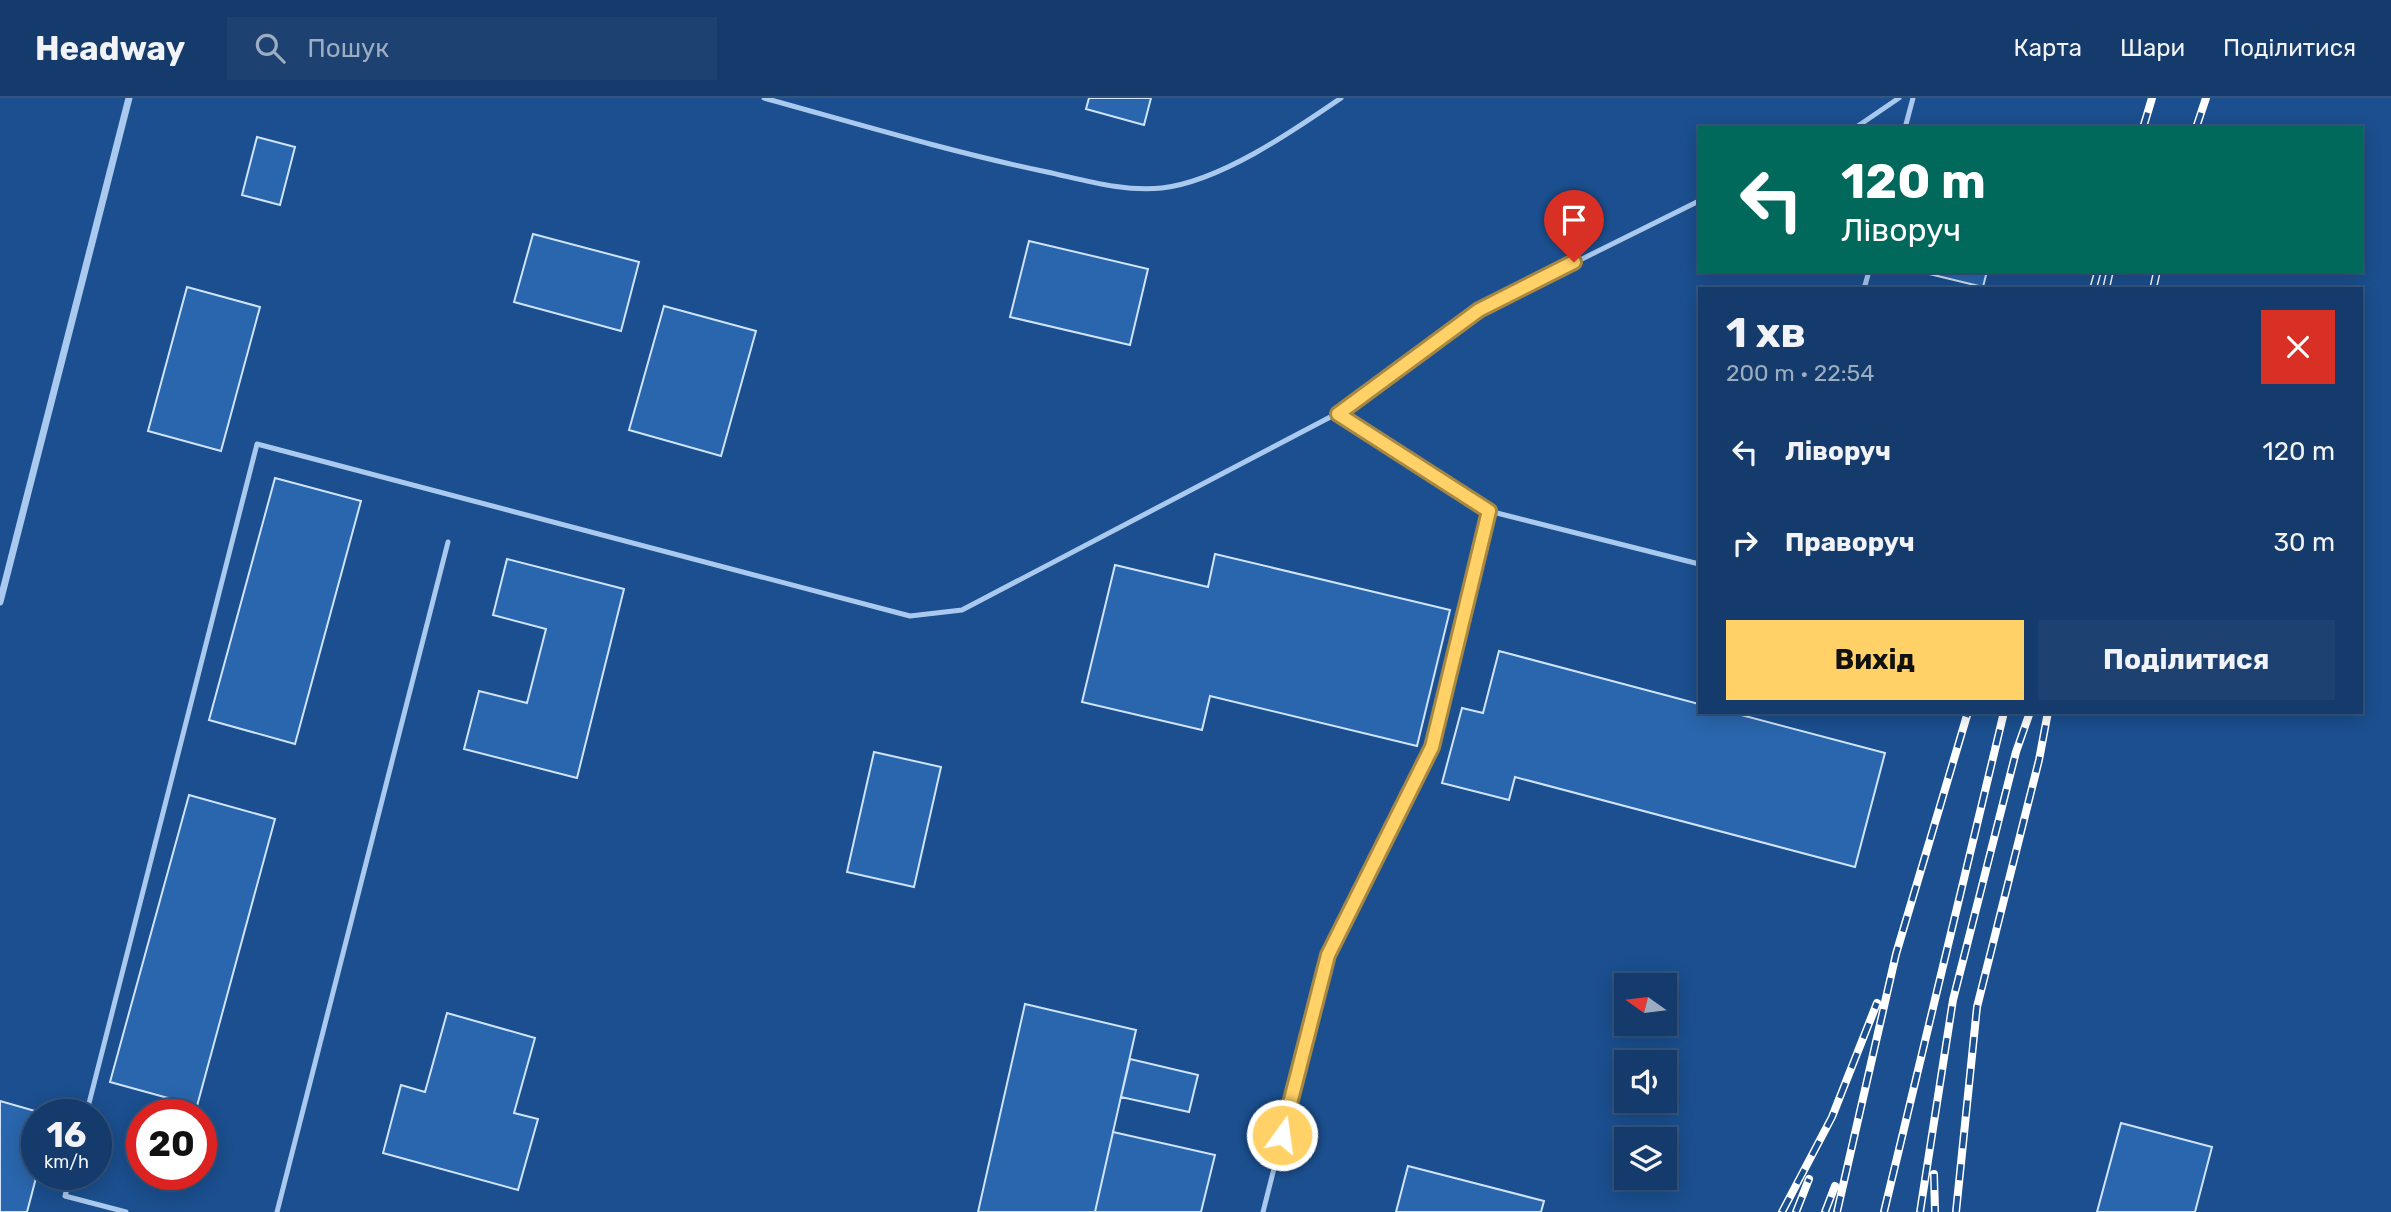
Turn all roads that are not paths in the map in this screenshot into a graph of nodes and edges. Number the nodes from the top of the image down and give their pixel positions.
1 (129, 98) edge
2 (764, 98) edge
3 (1341, 98) edge
4 (1899, 98) edge
5 (1913, 98) edge
6 (1858, 126) edge
7 (1906, 126) edge
8 (1698, 201) edge
9 (1338, 414) junction
10 (1489, 511) junction
11 (448, 542) dead end
12 (1698, 564) edge
13 (0, 602) edge
14 (90, 1099) edge
15 (67, 1190) edge
16 (126, 1212) edge
17 (277, 1212) edge
18 (1263, 1212) edge

1 - 13 street
2 - 3 lane
4 - 6 lane
5 - 7 lane
8 - 9 lane
9 - 10 lane
9 - 14 lane
10 - 12 lane
10 - 18 lane
11 - 17 lane
15 - 16 lane

